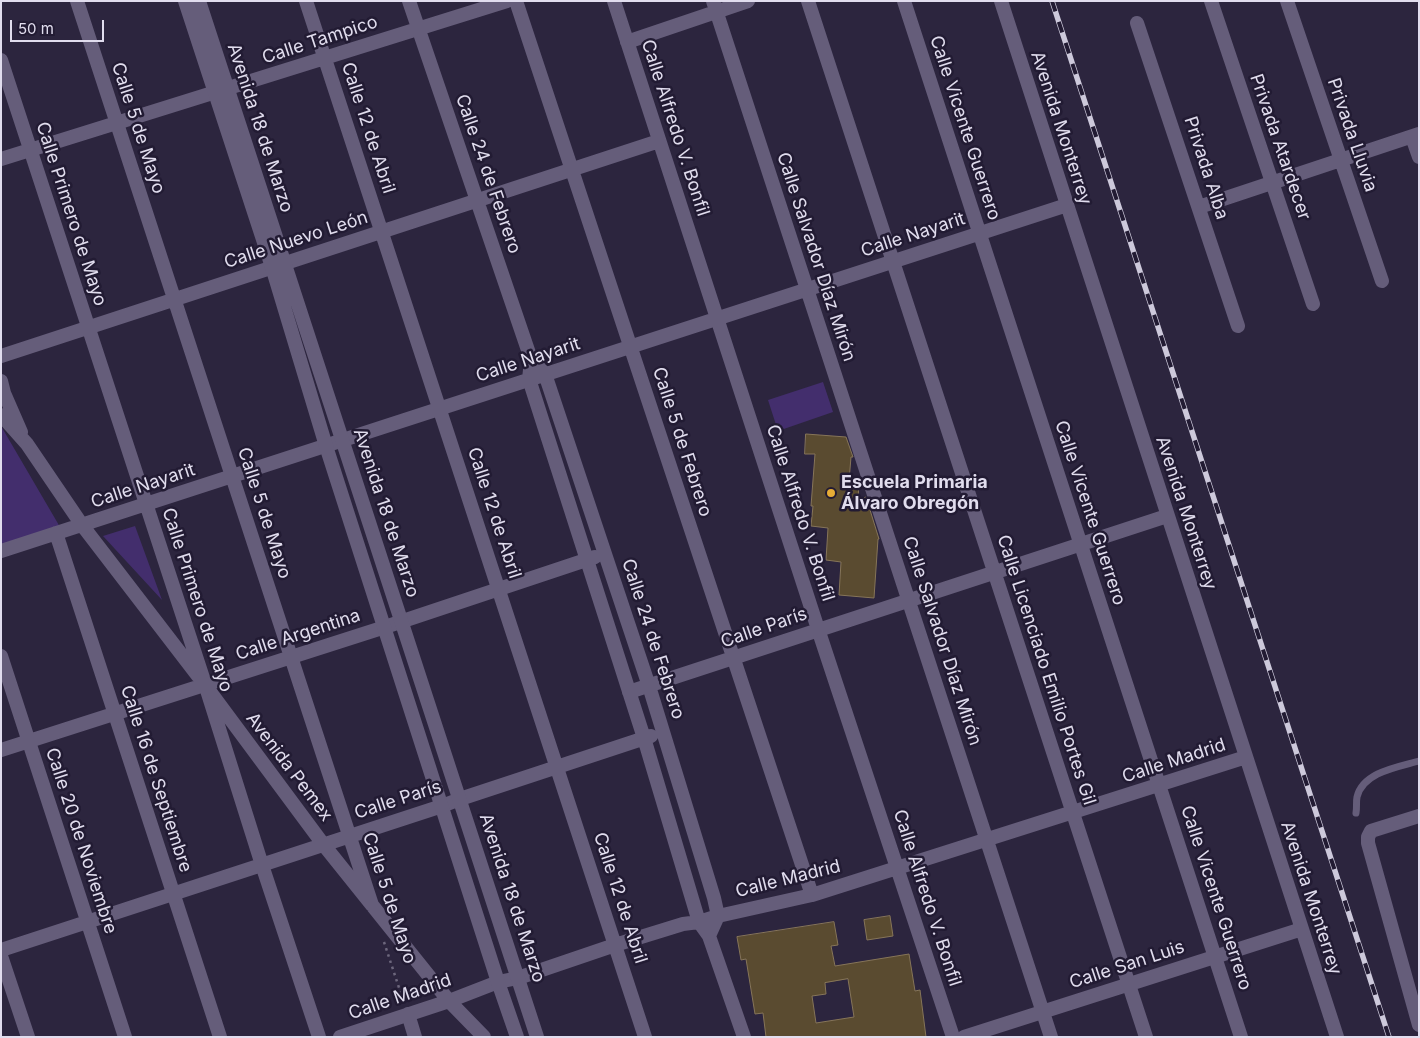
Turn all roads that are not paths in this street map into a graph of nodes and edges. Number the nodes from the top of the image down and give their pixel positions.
1 (77, 1) edge
2 (185, 1) edge
3 (199, 1) edge
4 (306, 1) edge
5 (409, 1) edge
6 (507, 1) edge
7 (516, 1) edge
8 (614, 1) edge
9 (748, 1) edge
10 (808, 1) edge
11 (904, 1) edge
12 (1000, 1) edge
13 (1212, 1) edge
14 (1287, 1) edge
15 (715, 6) edge
16 (1137, 23) dead end
17 (418, 29) junction
18 (627, 42) junction
19 (325, 58) junction
20 (1, 60) edge
21 (221, 91) junction
22 (117, 123) junction
23 (1415, 135) edge
24 (659, 141) junction
25 (30, 150) junction
26 (1419, 157) edge
27 (1, 159) edge
28 (1341, 160) junction
29 (572, 169) junction
30 (1272, 183) junction
31 (476, 200) junction
32 (1067, 204) junction
33 (1199, 207) junction
34 (382, 231) junction
35 (979, 233) junction
36 (893, 261) junction
37 (278, 265) junction
38 (1382, 281) dead end
39 (807, 289) junction
40 (174, 299) junction
41 (1313, 304) dead end
42 (717, 318) junction
43 (1238, 326) dead end
44 (88, 327) junction
45 (630, 346) junction
46 (1, 356) edge
47 (531, 359) junction
48 (545, 374) junction
49 (529, 379) junction
50 (1, 382) edge
51 (439, 408) junction
52 (1, 416) edge
53 (342, 440) junction
54 (27, 444) junction
55 (326, 446) junction
56 (232, 476) junction
57 (146, 504) junction
58 (1167, 516) junction
59 (82, 525) junction
60 (56, 534) junction
61 (1081, 544) junction
62 (1, 551) edge
63 (606, 554) junction
64 (586, 560) junction
65 (995, 572) junction
66 (499, 589) junction
67 (909, 600) junction
68 (401, 621) junction
69 (385, 627) junction
70 (818, 629) junction
71 (1, 656) edge
72 (291, 656) junction
73 (734, 658) junction
74 (205, 684) junction
75 (649, 686) junction
76 (628, 692) junction
77 (115, 713) junction
78 (663, 732) junction
79 (644, 738) junction
80 (29, 741) junction
81 (1, 750) edge
82 (1246, 757) junction
83 (1419, 761) edge
84 (557, 767) junction
85 (1159, 785) junction
86 (460, 799) junction
87 (442, 806) junction
88 (1073, 812) junction
89 (1356, 813) dead end
90 (1419, 816) edge
91 (349, 836) junction
92 (987, 840) junction
93 (323, 844) junction
94 (262, 865) junction
95 (898, 868) junction
96 (173, 893) junction
97 (812, 896) junction
98 (372, 905) junction
99 (718, 916) junction
100 (88, 921) junction
101 (699, 922) junction
102 (1302, 929) junction
103 (709, 936) junction
104 (615, 945) junction
105 (1, 950) edge
106 (1, 956) edge
107 (1215, 957) junction
108 (518, 978) junction
109 (498, 982) junction
110 (1129, 984) junction
111 (449, 1001) junction
112 (1043, 1012) junction
113 (408, 1014) junction
114 (1419, 1025) edge
115 (28, 1037) edge
116 (125, 1037) edge
117 (220, 1037) edge
118 (319, 1037) edge
119 (340, 1037) edge
120 (415, 1037) edge
121 (484, 1037) edge
122 (517, 1037) edge
123 (537, 1037) edge
124 (646, 1037) edge
125 (744, 1037) edge
126 (953, 1037) edge
127 (964, 1037) edge
128 (1051, 1037) edge
129 (1146, 1037) edge
130 (1241, 1037) edge
131 (1337, 1037) edge

1 - 22 street, Calle 5 de Mayo
2 - 21 street, Avenida 18 de Marzo
3 - 21 street, Avenida 18 de Marzo
4 - 19 street, Calle 12 de Abril
5 - 17 street, Calle 24 de Febrero
6 - 17 street, Calle Tampico
7 - 29 street, Calle 5 de Febrero
8 - 18 street, Calle Alfredo V. Bonfil
9 - 15 street
10 - 36 street, Calle Licenciado Emilio Portes Gil
11 - 35 street, Calle Vicente Guerrero
12 - 32 street, Avenida Monterrey
13 - 30 street, Privada Atardecer
14 - 28 street, Privada Lluvia
15 - 18 street
15 - 39 street, Calle Salvador Díaz Mirón
16 - 33 street, Privada Alba
17 - 19 street, Calle Tampico
17 - 31 street, Calle 24 de Febrero
18 - 24 street, Calle Alfredo V. Bonfil
19 - 21 street, Calle Tampico
19 - 34 street, Calle 12 de Abril
20 - 25 street, Calle Primero de Mayo
21 - 22 street, Calle Tampico
21 - 37 street, Avenida 18 de Marzo
22 - 25 street, Calle Tampico
22 - 40 street, Calle 5 de Mayo
23 - 26 street
23 - 28 street
24 - 29 street, Calle Nuevo León
24 - 42 street, Calle Alfredo V. Bonfil
25 - 27 street, Calle Tampico
25 - 44 street, Calle Primero de Mayo
28 - 30 street
28 - 38 street, Privada Lluvia
29 - 31 street, Calle Nuevo León
29 - 45 street, Calle 5 de Febrero
30 - 33 street
30 - 41 street, Privada Atardecer
31 - 34 street, Calle Nuevo León
31 - 47 street, Calle 24 de Febrero
32 - 35 street, Calle Nayarit
32 - 58 street, Avenida Monterrey
33 - 43 street, Privada Alba
34 - 37 street, Calle Nuevo León
34 - 51 street, Calle 12 de Abril
35 - 36 street, Calle Nayarit
35 - 61 street, Calle Vicente Guerrero
36 - 39 street, Calle Nayarit
36 - 65 street, Calle Licenciado Emilio Portes Gil
37 - 40 street, Calle Nuevo León
37 - 53 street, Avenida 18 de Marzo
37 - 55 street, Avenida 18 de Marzo
39 - 42 street, Calle Nayarit
39 - 67 street, Calle Salvador Díaz Mirón
40 - 44 street, Calle Nuevo León
40 - 56 street, Calle 5 de Mayo
42 - 45 street, Calle Nayarit
42 - 70 street, Calle Alfredo V. Bonfil
44 - 46 street, Calle Nuevo León
44 - 57 street, Calle Primero de Mayo
45 - 48 street, Calle Nayarit
45 - 73 street, Calle 5 de Febrero
47 - 48 street, Calle 24 de Febrero
47 - 49 street, Calle 24 de Febrero
48 - 49 street, Calle Nayarit
48 - 63 street, Calle 24 de Febrero
49 - 51 street, Calle Nayarit
49 - 64 street, Calle 24 de Febrero
50 - 54 street
51 - 53 street, Calle Nayarit
51 - 66 street, Calle 12 de Abril
52 - 54 street, Avenida Pemex
53 - 55 street, Calle Nayarit
53 - 68 street, Avenida 18 de Marzo
54 - 59 street, Avenida Pemex
55 - 56 street, Calle Nayarit
55 - 69 street, Avenida 18 de Marzo
56 - 57 street, Calle Nayarit
56 - 72 street, Calle 5 de Mayo
57 - 59 street, Calle Nayarit
57 - 74 street, Calle Primero de Mayo
58 - 61 street, Calle París
58 - 82 street, Avenida Monterrey
59 - 60 street, Calle Nayarit
59 - 74 street, Avenida Pemex
60 - 62 street, Calle Nayarit
60 - 77 street, Calle 16 de Septiembre
61 - 65 street, Calle París
61 - 85 street, Calle Vicente Guerrero
63 - 64 street, Calle Argentina
63 - 75 street, Calle 24 de Febrero
64 - 66 street, Calle Argentina
64 - 76 street, Calle 24 de Febrero
65 - 67 street, Calle París
65 - 88 street, Calle Licenciado Emilio Portes Gil
66 - 68 street, Calle Argentina
66 - 84 street, Calle 12 de Abril
67 - 70 street, Calle París
67 - 92 street, Calle Salvador Díaz Mirón
68 - 69 street, Calle Argentina
68 - 86 street, Avenida 18 de Marzo
69 - 72 street, Calle Argentina
69 - 87 street, Avenida 18 de Marzo
70 - 73 street, Calle París
70 - 95 street, Calle Alfredo V. Bonfil
71 - 80 street, Calle 20 de Noviembre
72 - 74 street, Calle Argentina
72 - 91 street, Calle 5 de Mayo
73 - 75 street, Calle París
73 - 97 street, Calle 5 de Febrero
74 - 77 street, Calle Argentina
74 - 93 street, Avenida Pemex
74 - 94 street, Calle Primero de Mayo
75 - 76 street, Calle París
75 - 78 street, Calle 24 de Febrero
76 - 79 street, Calle 24 de Febrero
77 - 80 street, Calle Argentina
77 - 96 street, Calle 16 de Septiembre
78 - 79 street, Calle París
78 - 99 street, Calle 24 de Febrero
79 - 84 street, Calle París
79 - 101 street, Calle 24 de Febrero
80 - 81 street, Calle Argentina
80 - 100 street, Calle 20 de Noviembre
82 - 85 street, Calle Madrid
82 - 102 street, Avenida Monterrey
83 - 89 lane
84 - 86 street, Calle París
84 - 104 street, Calle 12 de Abril
85 - 88 street, Calle Madrid
85 - 107 street, Calle Vicente Guerrero
86 - 87 street, Calle París
86 - 108 street, Avenida 18 de Marzo
87 - 91 street, Calle París
87 - 109 street, Avenida 18 de Marzo
88 - 92 street, Calle Madrid
88 - 110 street, Calle Licenciado Emilio Portes Gil
90 - 114 street
91 - 93 street, Calle París
91 - 98 street, Calle 5 de Mayo
92 - 95 street, Calle Madrid
92 - 112 street, Calle Salvador Díaz Mirón
93 - 94 street, Calle París
93 - 98 street, Avenida Pemex
94 - 96 street, Calle París
94 - 118 street, Calle Primero de Mayo
95 - 97 street, Calle Madrid
95 - 126 street, Calle Alfredo V. Bonfil
96 - 100 street, Calle París
96 - 117 street, Calle 16 de Septiembre
97 - 99 street, Calle Madrid
98 - 111 street, Avenida Pemex
99 - 101 street, Calle Madrid
99 - 103 street
100 - 105 street, Calle París
100 - 116 street, Calle 20 de Noviembre
101 - 103 street, Calle 24 de Febrero
101 - 104 street, Calle Madrid
102 - 107 street, Calle San Luis
102 - 131 street, Avenida Monterrey
103 - 125 street, Calle 24 de Febrero
104 - 108 street, Calle Madrid
104 - 124 street, Calle 12 de Abril
106 - 115 street
107 - 110 street, Calle San Luis
107 - 130 street, Calle Vicente Guerrero
108 - 109 street, Calle Madrid
108 - 123 street, Avenida 18 de Marzo
109 - 111 street, Calle Madrid
109 - 122 street, Avenida 18 de Marzo
110 - 112 street, Calle San Luis
110 - 129 street, Calle Licenciado Emilio Portes Gil
111 - 113 street, Calle Madrid
111 - 121 street, Avenida Pemex
112 - 127 street, Calle San Luis
112 - 128 street, Calle Salvador Díaz Mirón
113 - 119 street, Calle Madrid
113 - 120 street

